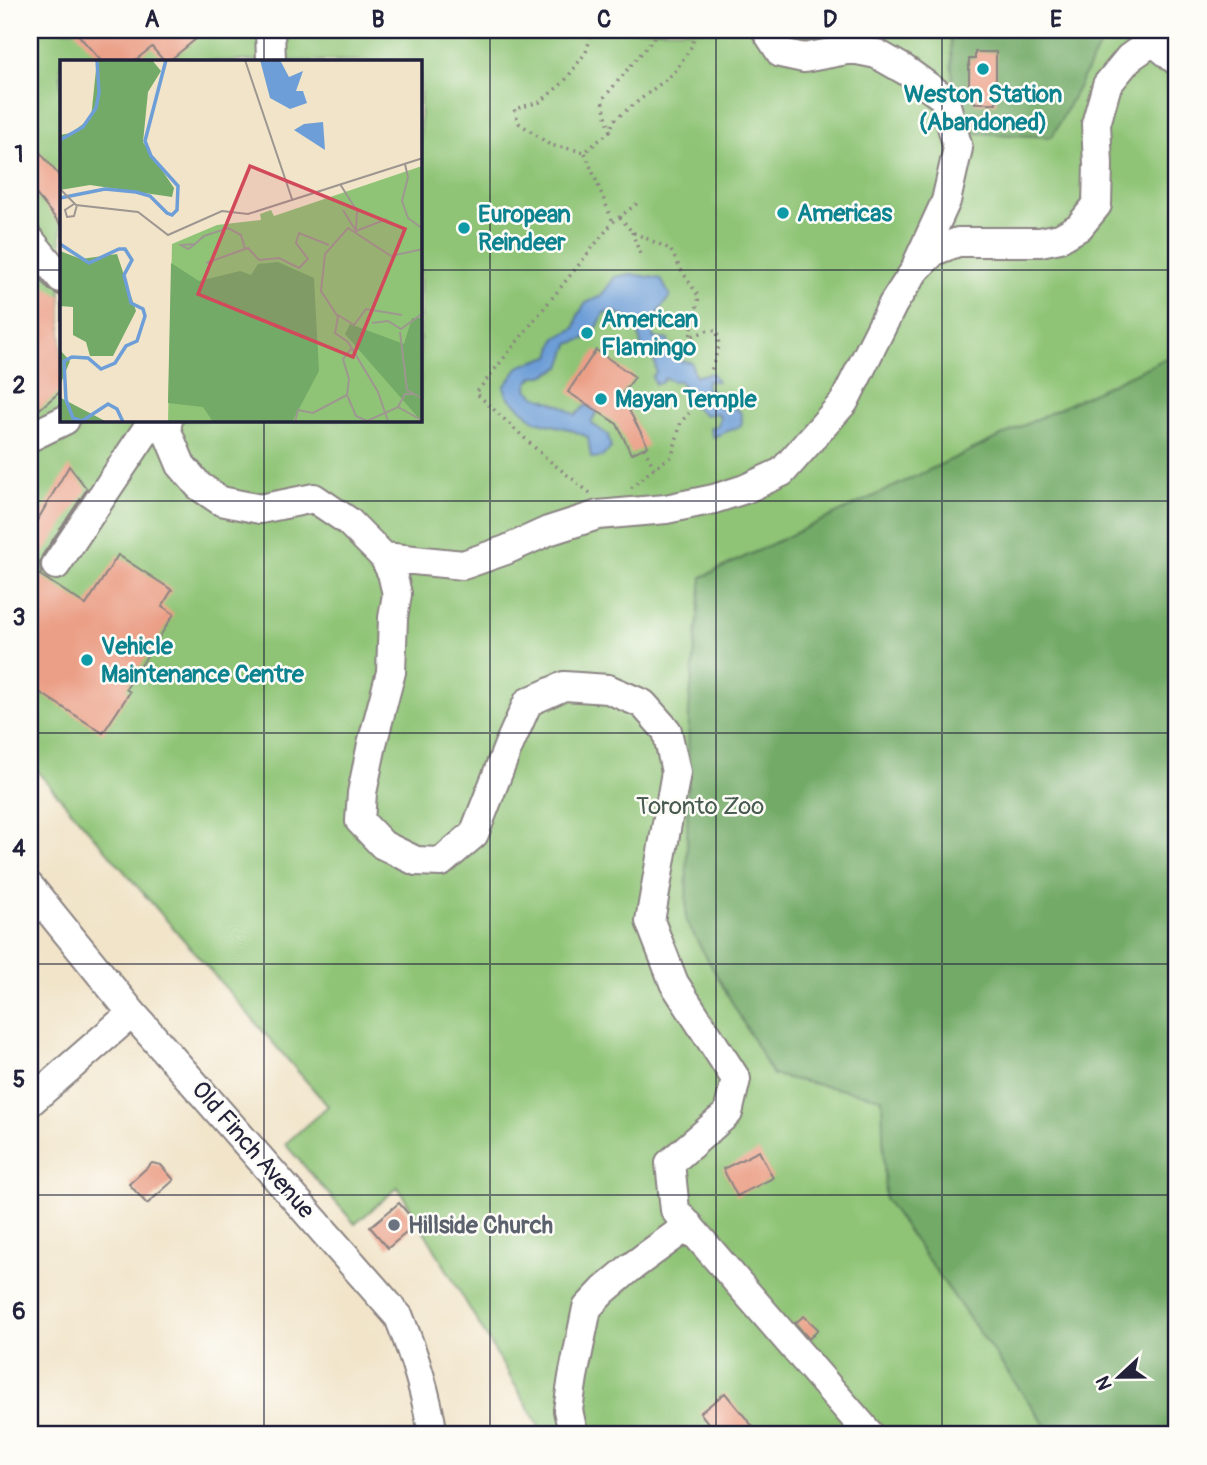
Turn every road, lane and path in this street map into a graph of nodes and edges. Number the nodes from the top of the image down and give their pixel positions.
1 (270, 30) edge
2 (593, 30) edge
3 (668, 30) edge
4 (694, 30) edge
5 (766, 30) edge
6 (1158, 36) edge
7 (271, 60) edge
8 (1177, 61) edge
9 (610, 131) junction
10 (585, 152) junction
11 (639, 202) dead end
12 (620, 217) junction
13 (613, 222) junction
14 (632, 232) junction
15 (30, 240) edge
16 (640, 254) dead end
17 (915, 270) junction
18 (60, 277) edge
19 (711, 372) dead end
20 (689, 413) dead end
21 (61, 422) edge
22 (152, 422) edge
23 (168, 422) edge
24 (30, 437) edge
25 (644, 448) dead end
26 (654, 468) junction
27 (627, 491) dead end
28 (592, 494) dead end
29 (384, 557) junction
30 (56, 565) dead end
31 (30, 887) edge
32 (132, 1013) junction
33 (30, 1102) edge
34 (689, 1225) junction
35 (433, 1435) edge
36 (575, 1435) edge
37 (870, 1435) edge

1 - 7 street
2 - 10 path
3 - 9 path
4 - 9 path
5 - 17 street
6 - 8 street
6 - 17 street
9 - 10 path
10 - 13 path
11 - 12 path
12 - 13 path
12 - 14 path
13 - 28 path
14 - 16 path
14 - 19 path
15 - 18 street
17 - 29 street
20 - 26 path
21 - 24 street
22 - 30 street
23 - 29 street
25 - 26 path
26 - 27 path
29 - 34 street
31 - 32 street, Old Finch Avenue
32 - 33 street
32 - 35 street, Old Finch Avenue
34 - 36 street
34 - 37 street

